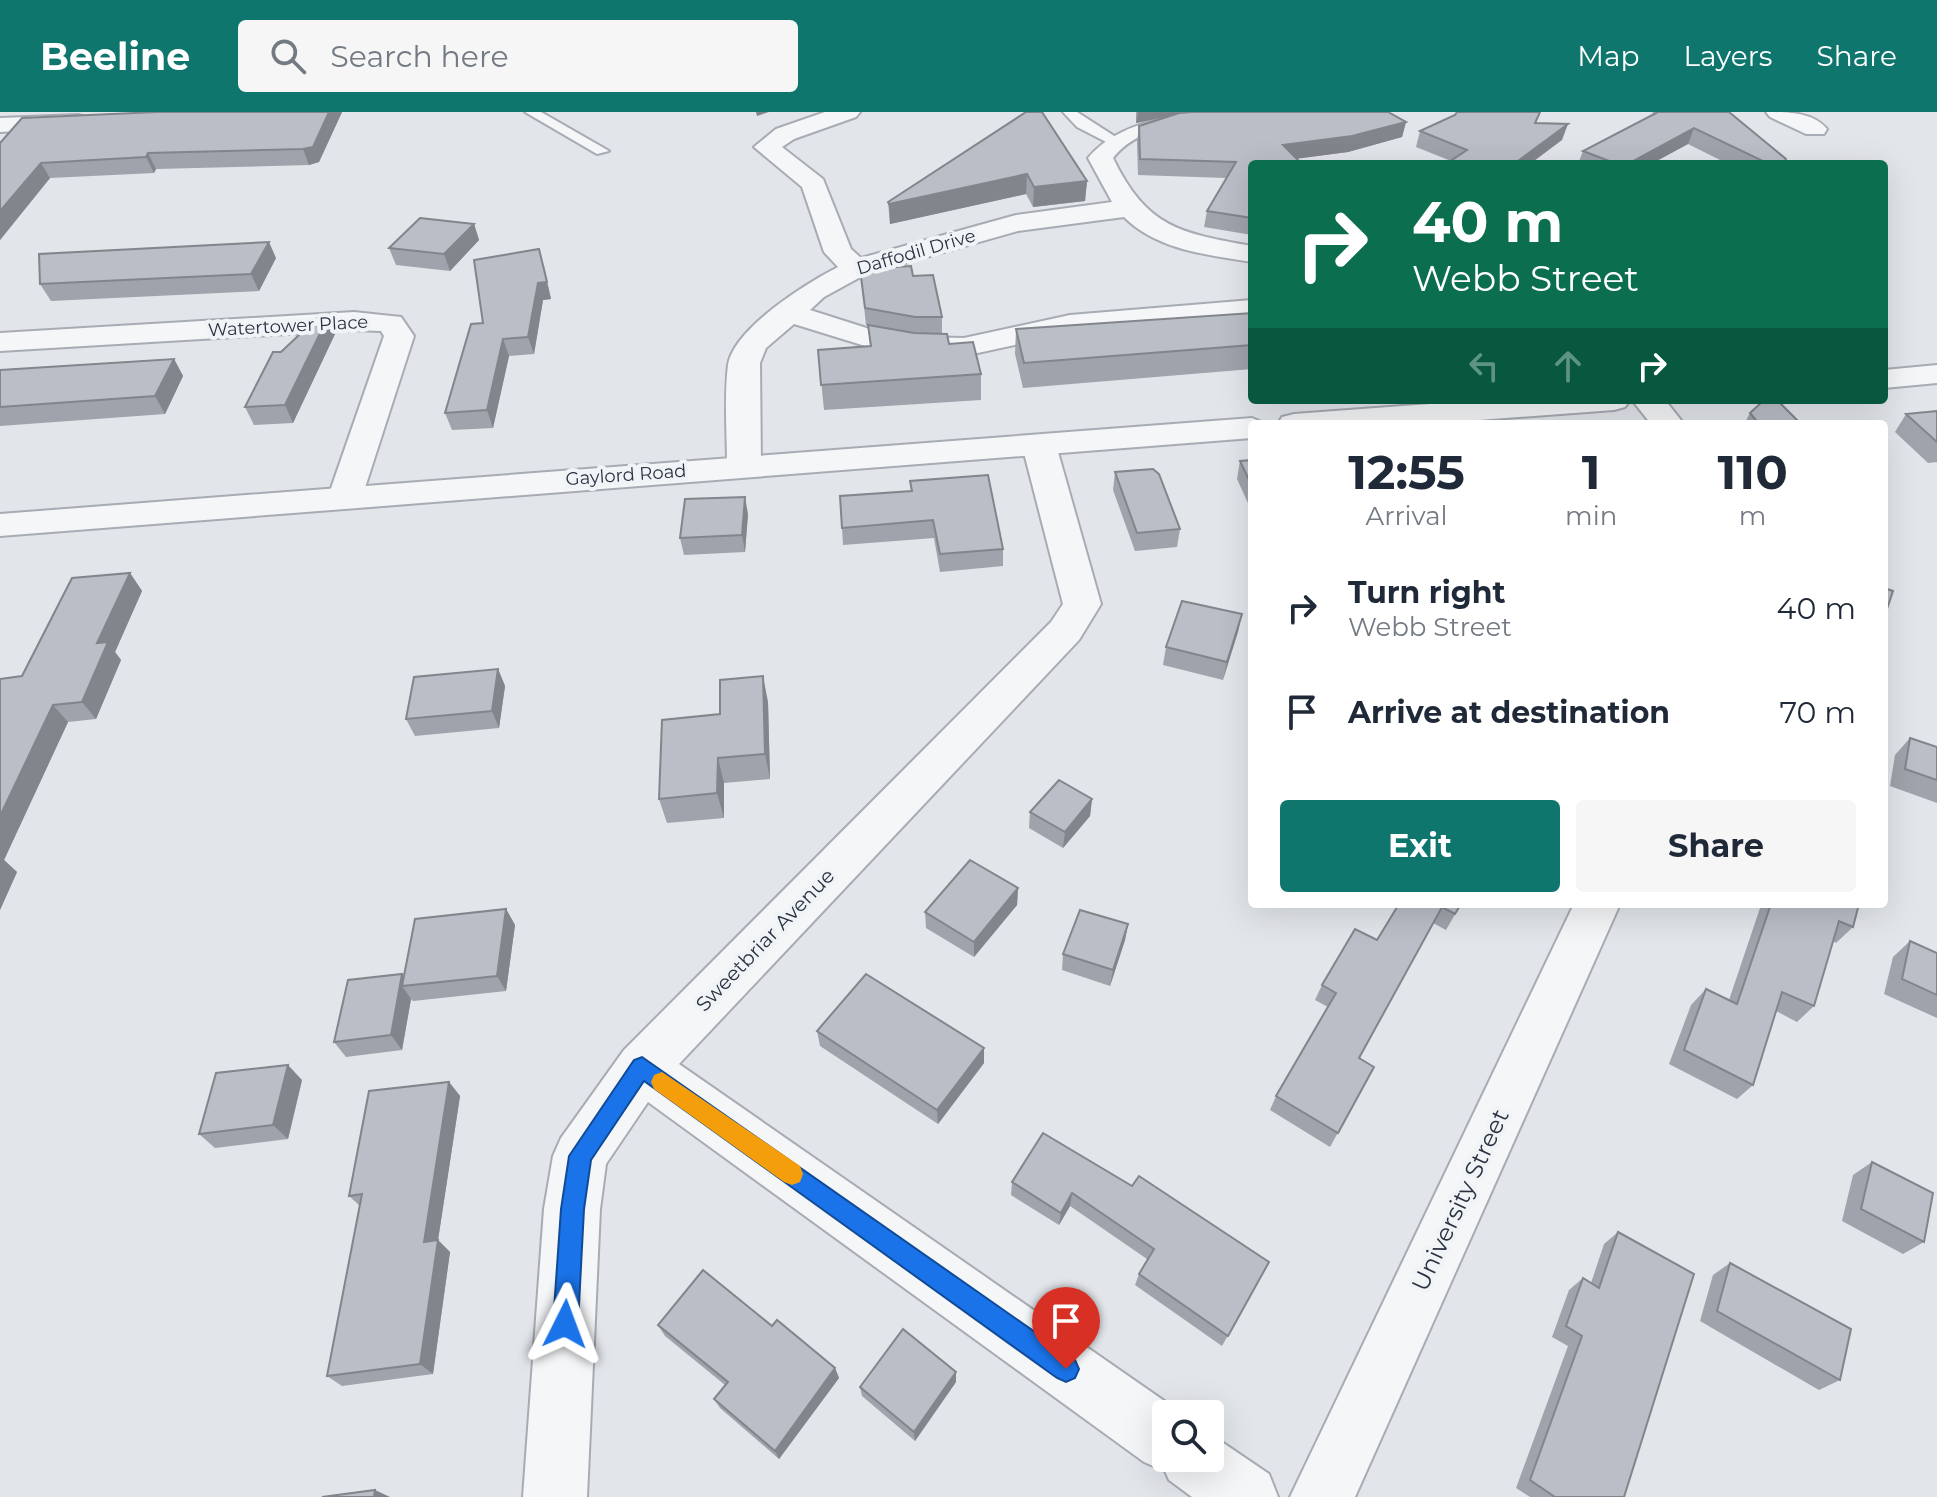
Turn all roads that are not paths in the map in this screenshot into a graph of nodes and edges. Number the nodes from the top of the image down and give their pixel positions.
1 (531, 112) edge
2 (848, 112) edge
3 (1069, 112) edge
4 (1252, 112) edge
5 (1778, 112) edge
6 (99, 121) edge
7 (0, 125) edge
8 (1815, 129) dead end
9 (1115, 141) junction
10 (602, 151) dead end
11 (1130, 208) junction
12 (1248, 253) edge
13 (856, 268) junction
14 (1248, 309) edge
15 (789, 313) junction
16 (0, 342) edge
17 (1937, 374) edge
18 (1888, 379) edge
19 (1477, 404) edge
20 (1651, 404) edge
21 (1331, 420) edge
22 (1665, 420) edge
23 (1248, 428) edge
24 (1039, 445) junction
25 (744, 466) junction
26 (345, 497) junction
27 (0, 525) edge
28 (1595, 908) edge
29 (642, 1067) junction
30 (1152, 1430) edge
31 (1211, 1472) edge
32 (555, 1497) edge
33 (1246, 1497) edge
34 (1322, 1497) edge

1 - 10 lane
2 - 13 street
3 - 9 lane
4 - 9 street
5 - 8 street
6 - 7 street
9 - 11 street
11 - 12 street
11 - 13 street, Daffodil Drive
13 - 15 street, Daffodil Drive
14 - 15 street
15 - 25 street, Daffodil Drive
16 - 26 street, Watertower Place
17 - 18 street
19 - 21 street
20 - 22 street
23 - 24 street, Gaylord Road
24 - 25 street, Gaylord Road
24 - 29 street, Sweetbriar Avenue
25 - 26 street, Gaylord Road
26 - 27 street, Gaylord Road
28 - 34 street, University Street
29 - 30 street
29 - 32 street, Sweetbriar Avenue
31 - 33 street

